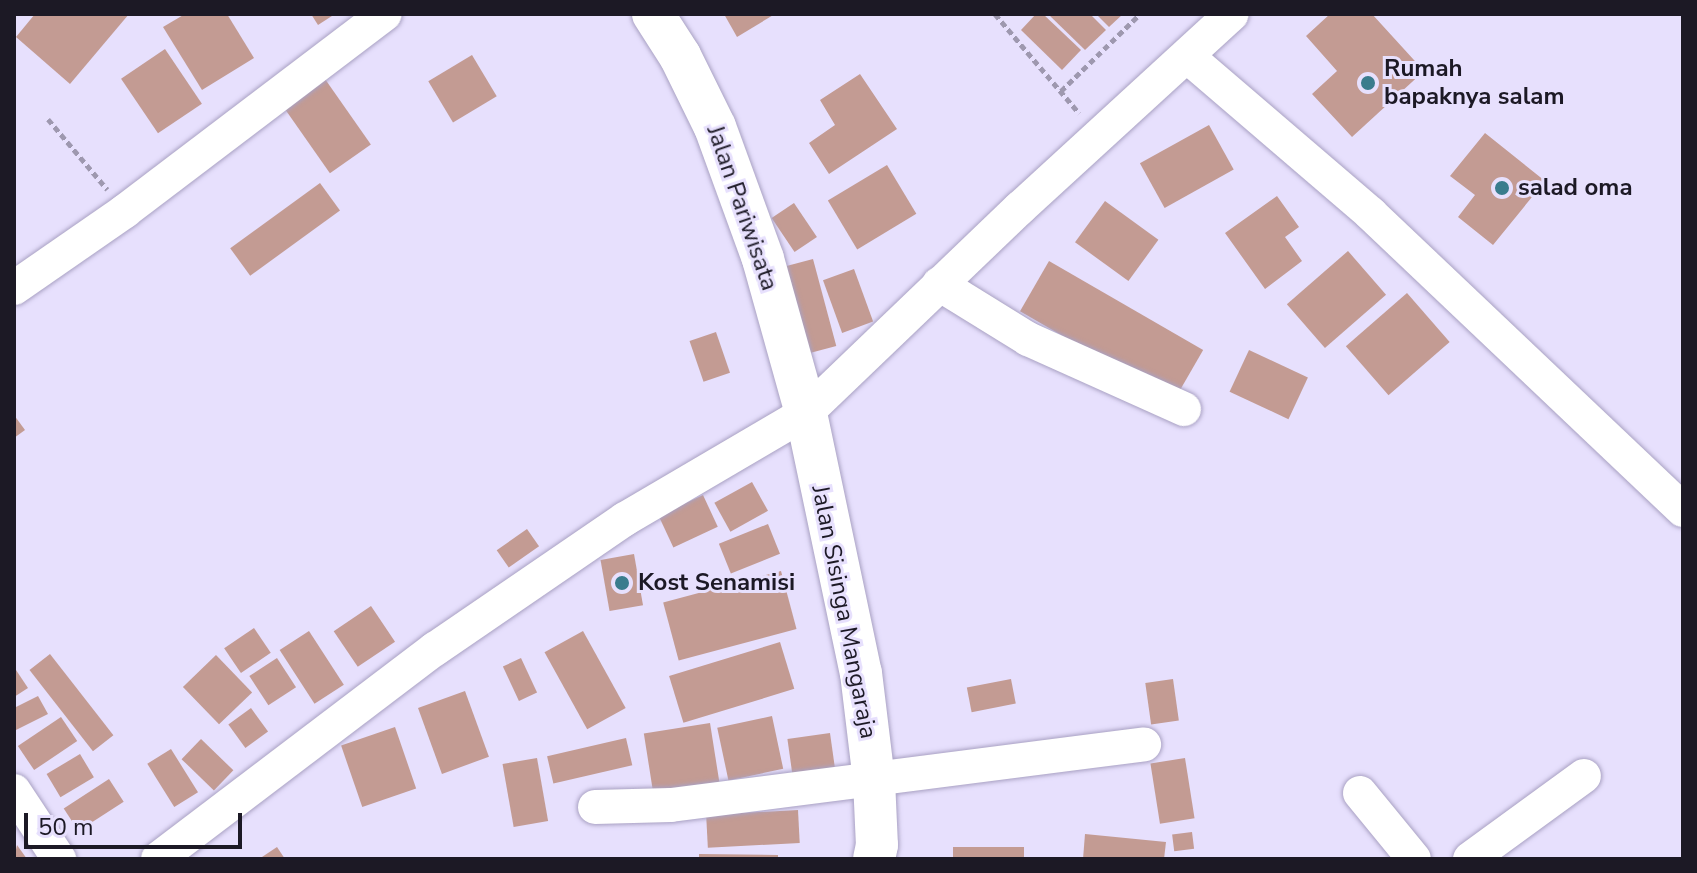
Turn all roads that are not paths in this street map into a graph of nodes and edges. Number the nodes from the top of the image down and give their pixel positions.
1 (385, 14) edge
2 (653, 14) edge
3 (1232, 14) edge
4 (1188, 57) junction
5 (939, 284) junction
6 (14, 288) edge
7 (1184, 409) dead end
8 (806, 413) junction
9 (1683, 510) edge
10 (1144, 744) dead end
11 (1584, 776) dead end
12 (874, 780) junction
13 (14, 791) edge
14 (1360, 793) dead end
15 (595, 807) dead end
16 (59, 859) edge
17 (158, 859) edge
18 (874, 859) edge
19 (1414, 859) edge
20 (1470, 859) edge

1 - 6 street
2 - 8 street, Jalan Pariwisata
3 - 4 street
4 - 5 street
4 - 9 street
5 - 7 street
5 - 8 street
8 - 12 street, Jalan Sisinga Mangaraja
8 - 17 street
10 - 12 street
11 - 20 street
12 - 15 street
12 - 18 street, Jalan Sisinga Mangaraja
13 - 16 street
14 - 19 street

